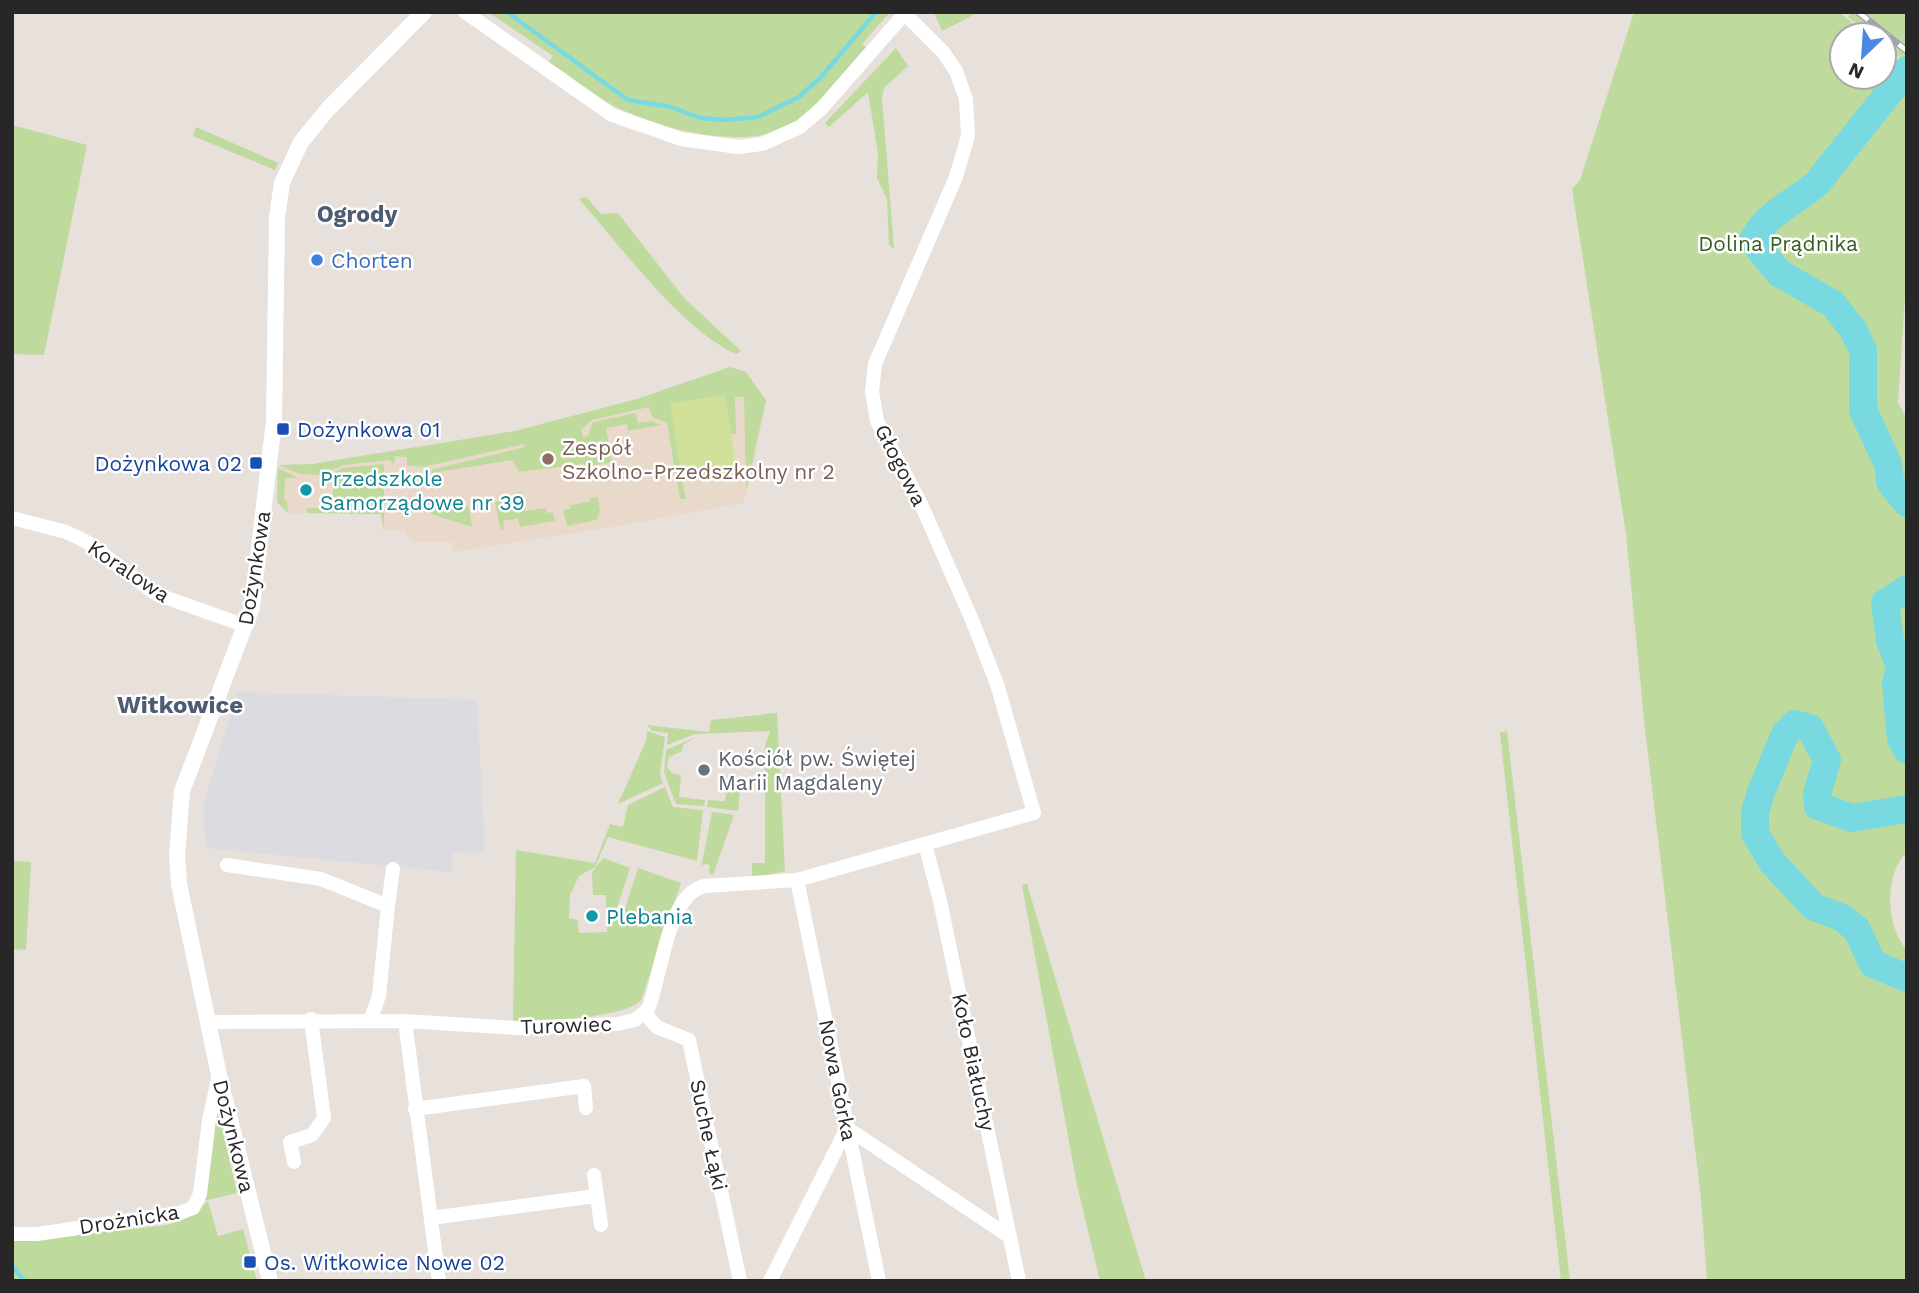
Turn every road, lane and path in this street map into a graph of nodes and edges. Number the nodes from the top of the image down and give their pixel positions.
1 (424, 12) edge
2 (465, 12) edge
3 (905, 13) edge
4 (12, 518) edge
5 (246, 626) junction
6 (925, 844) junction
7 (227, 865) dead end
8 (393, 869) dead end
9 (797, 880) junction
10 (388, 906) junction
11 (645, 1014) junction
12 (311, 1019) junction
13 (370, 1021) junction
14 (405, 1021) junction
15 (208, 1022) junction
16 (219, 1074) junction
17 (586, 1108) dead end
18 (415, 1109) junction
19 (847, 1128) junction
20 (293, 1162) dead end
21 (594, 1175) dead end
22 (596, 1196) junction
23 (431, 1217) junction
24 (601, 1225) dead end
25 (12, 1234) edge
26 (1010, 1237) junction
27 (270, 1281) edge
28 (439, 1281) edge
29 (740, 1281) edge
30 (770, 1281) edge
31 (879, 1281) edge
32 (1019, 1281) edge

1 - 5 street, Dożynkowa
2 - 3 street
3 - 6 street, Głogowa
4 - 5 street, Koralowa
5 - 15 street, Dożynkowa
6 - 9 street
6 - 26 street, Koło Białuchy
7 - 10 street
8 - 10 street
9 - 11 street
9 - 19 street, Nowa Górka
10 - 13 street
11 - 14 street, Turowiec
11 - 29 street, Suche Łąki
12 - 13 street, Turowiec
12 - 15 street, Turowiec
12 - 20 street
13 - 14 street, Turowiec
14 - 18 street
15 - 16 street, Dożynkowa
16 - 25 street, Drożnicka
16 - 27 street, Dożynkowa
17 - 18 street
18 - 23 street
19 - 26 street
19 - 30 street
19 - 31 street, Nowa Górka
21 - 22 street
22 - 23 street
22 - 24 street
23 - 28 street
26 - 32 street, Koło Białuchy

